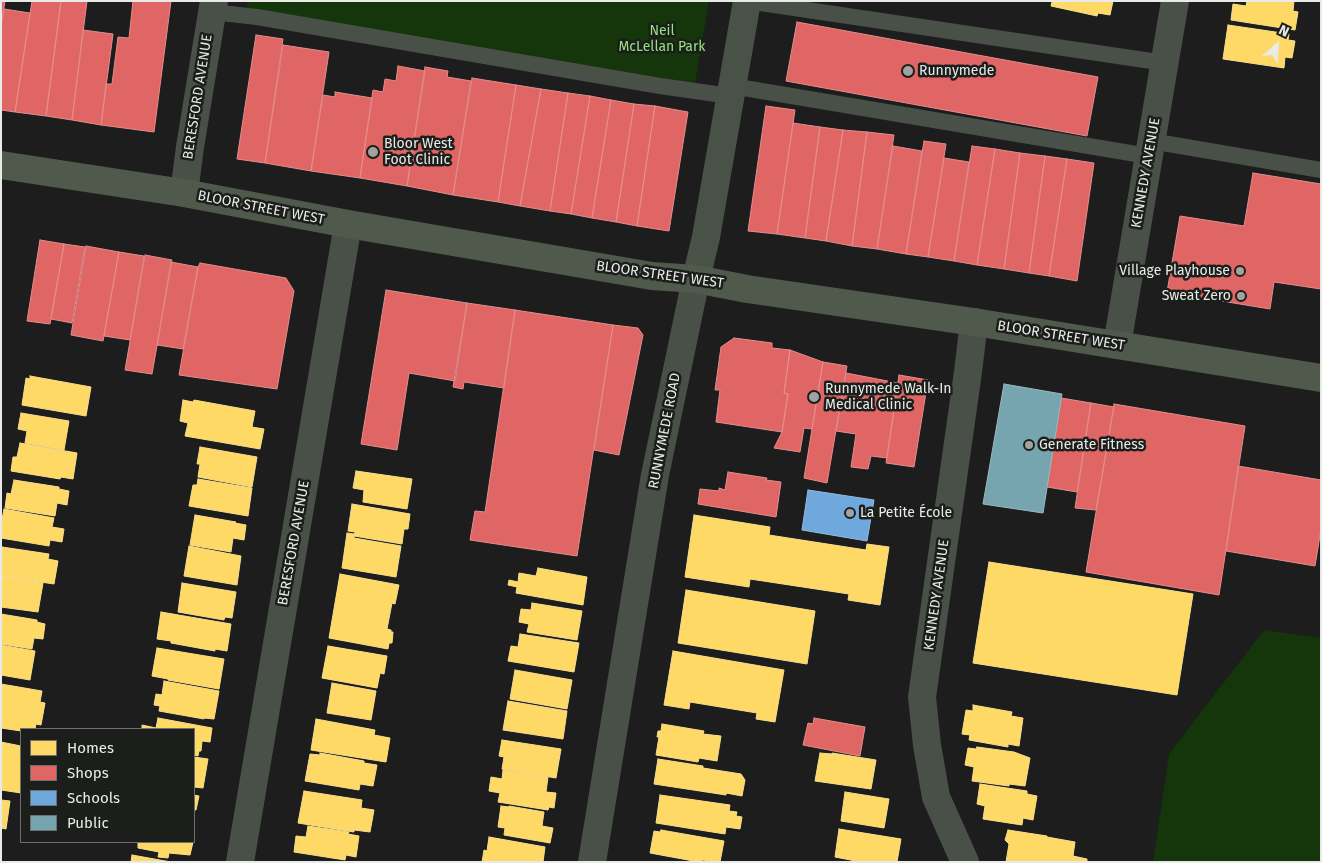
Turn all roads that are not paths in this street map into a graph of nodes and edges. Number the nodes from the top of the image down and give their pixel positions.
1 (747, 1) edge
2 (1174, 1) edge
3 (213, 7) edge
4 (1165, 63) junction
5 (731, 91) junction
6 (1150, 149) junction
7 (1, 165) edge
8 (1321, 170) edge
9 (184, 193) junction
10 (348, 224) junction
11 (696, 279) junction
12 (974, 322) junction
13 (1117, 344) junction
14 (1321, 378) edge
15 (240, 862) edge
16 (592, 862) edge
17 (965, 862) edge

1 - 4 lane
1 - 5 street, RUNNYMEDE ROAD
2 - 4 street, KENNEDY AVENUE
3 - 5 lane
3 - 9 street, BERESFORD AVENUE
4 - 6 street, KENNEDY AVENUE
5 - 6 lane
5 - 11 street, RUNNYMEDE ROAD
6 - 8 lane
6 - 13 street, KENNEDY AVENUE
7 - 9 main road, BLOOR STREET WEST
9 - 10 main road, BLOOR STREET WEST
10 - 11 main road, BLOOR STREET WEST
10 - 15 street, BERESFORD AVENUE
11 - 12 main road, BLOOR STREET WEST
11 - 16 street, RUNNYMEDE ROAD
12 - 13 main road, BLOOR STREET WEST
12 - 17 street, KENNEDY AVENUE
13 - 14 main road, BLOOR STREET WEST

